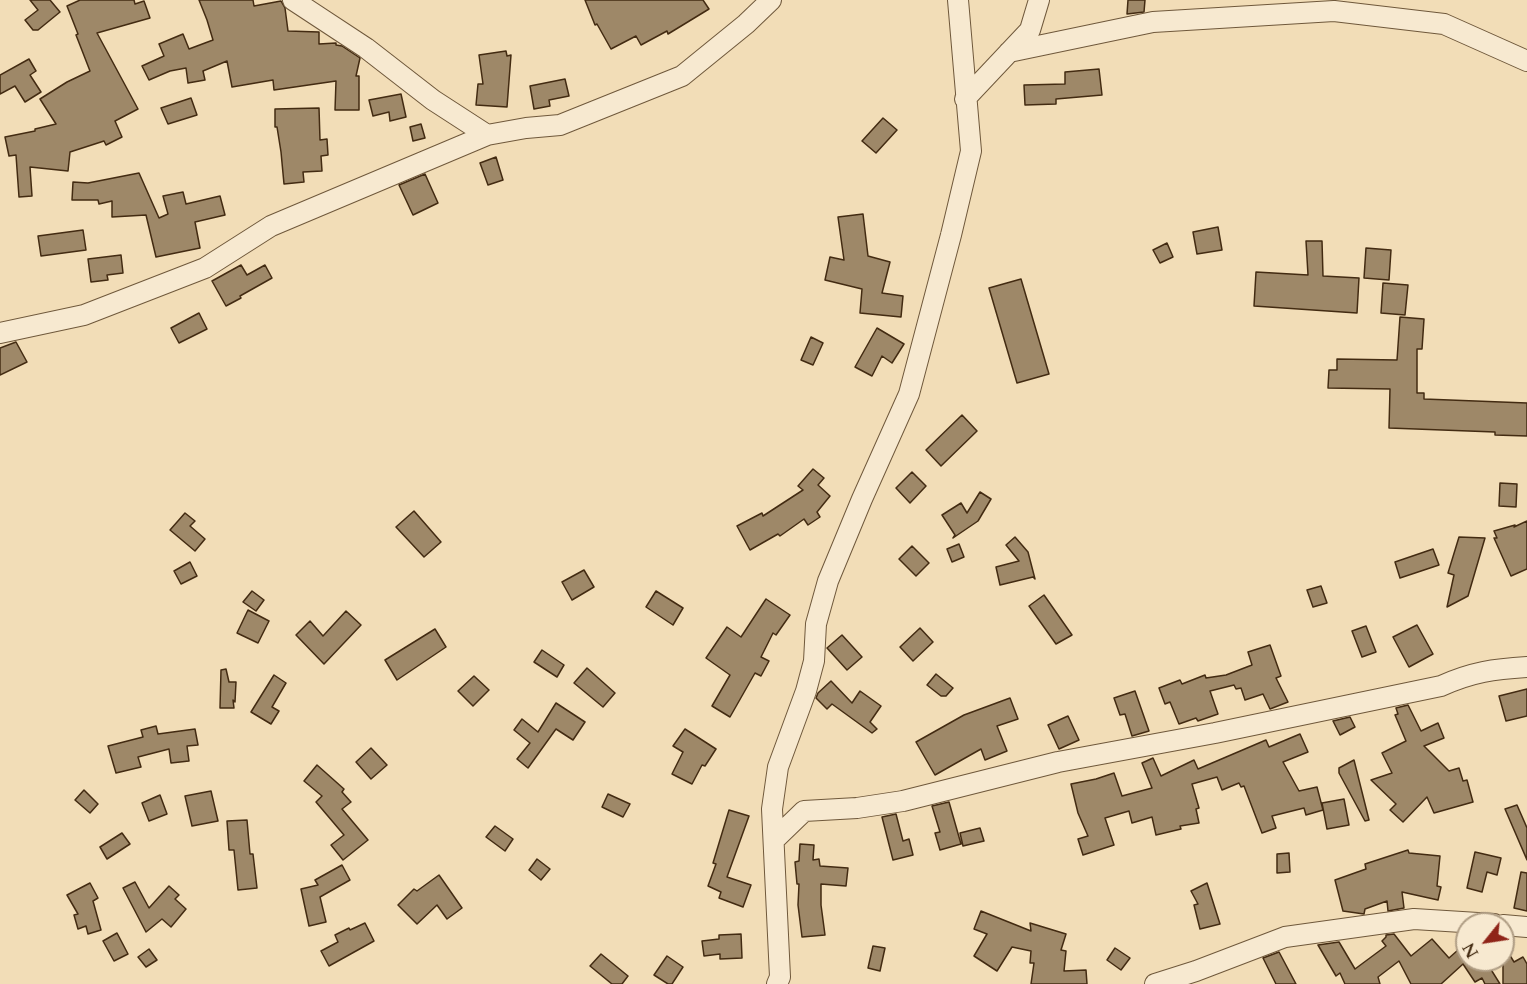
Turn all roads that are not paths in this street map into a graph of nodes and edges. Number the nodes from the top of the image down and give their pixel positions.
1 (292, 0) edge
2 (771, 0) edge
3 (958, 0) edge
4 (1039, 0) edge
5 (1009, 52) junction
6 (1527, 61) edge
7 (965, 99) junction
8 (487, 135) junction
9 (0, 333) edge
10 (1527, 667) edge
11 (774, 840) junction
12 (1455, 922) edge
13 (777, 984) edge
14 (1155, 984) edge

1 - 8 street
2 - 8 street
3 - 7 street
4 - 5 street
5 - 6 street
5 - 7 street
7 - 11 street
8 - 9 street
10 - 11 street
11 - 13 street
12 - 14 street

